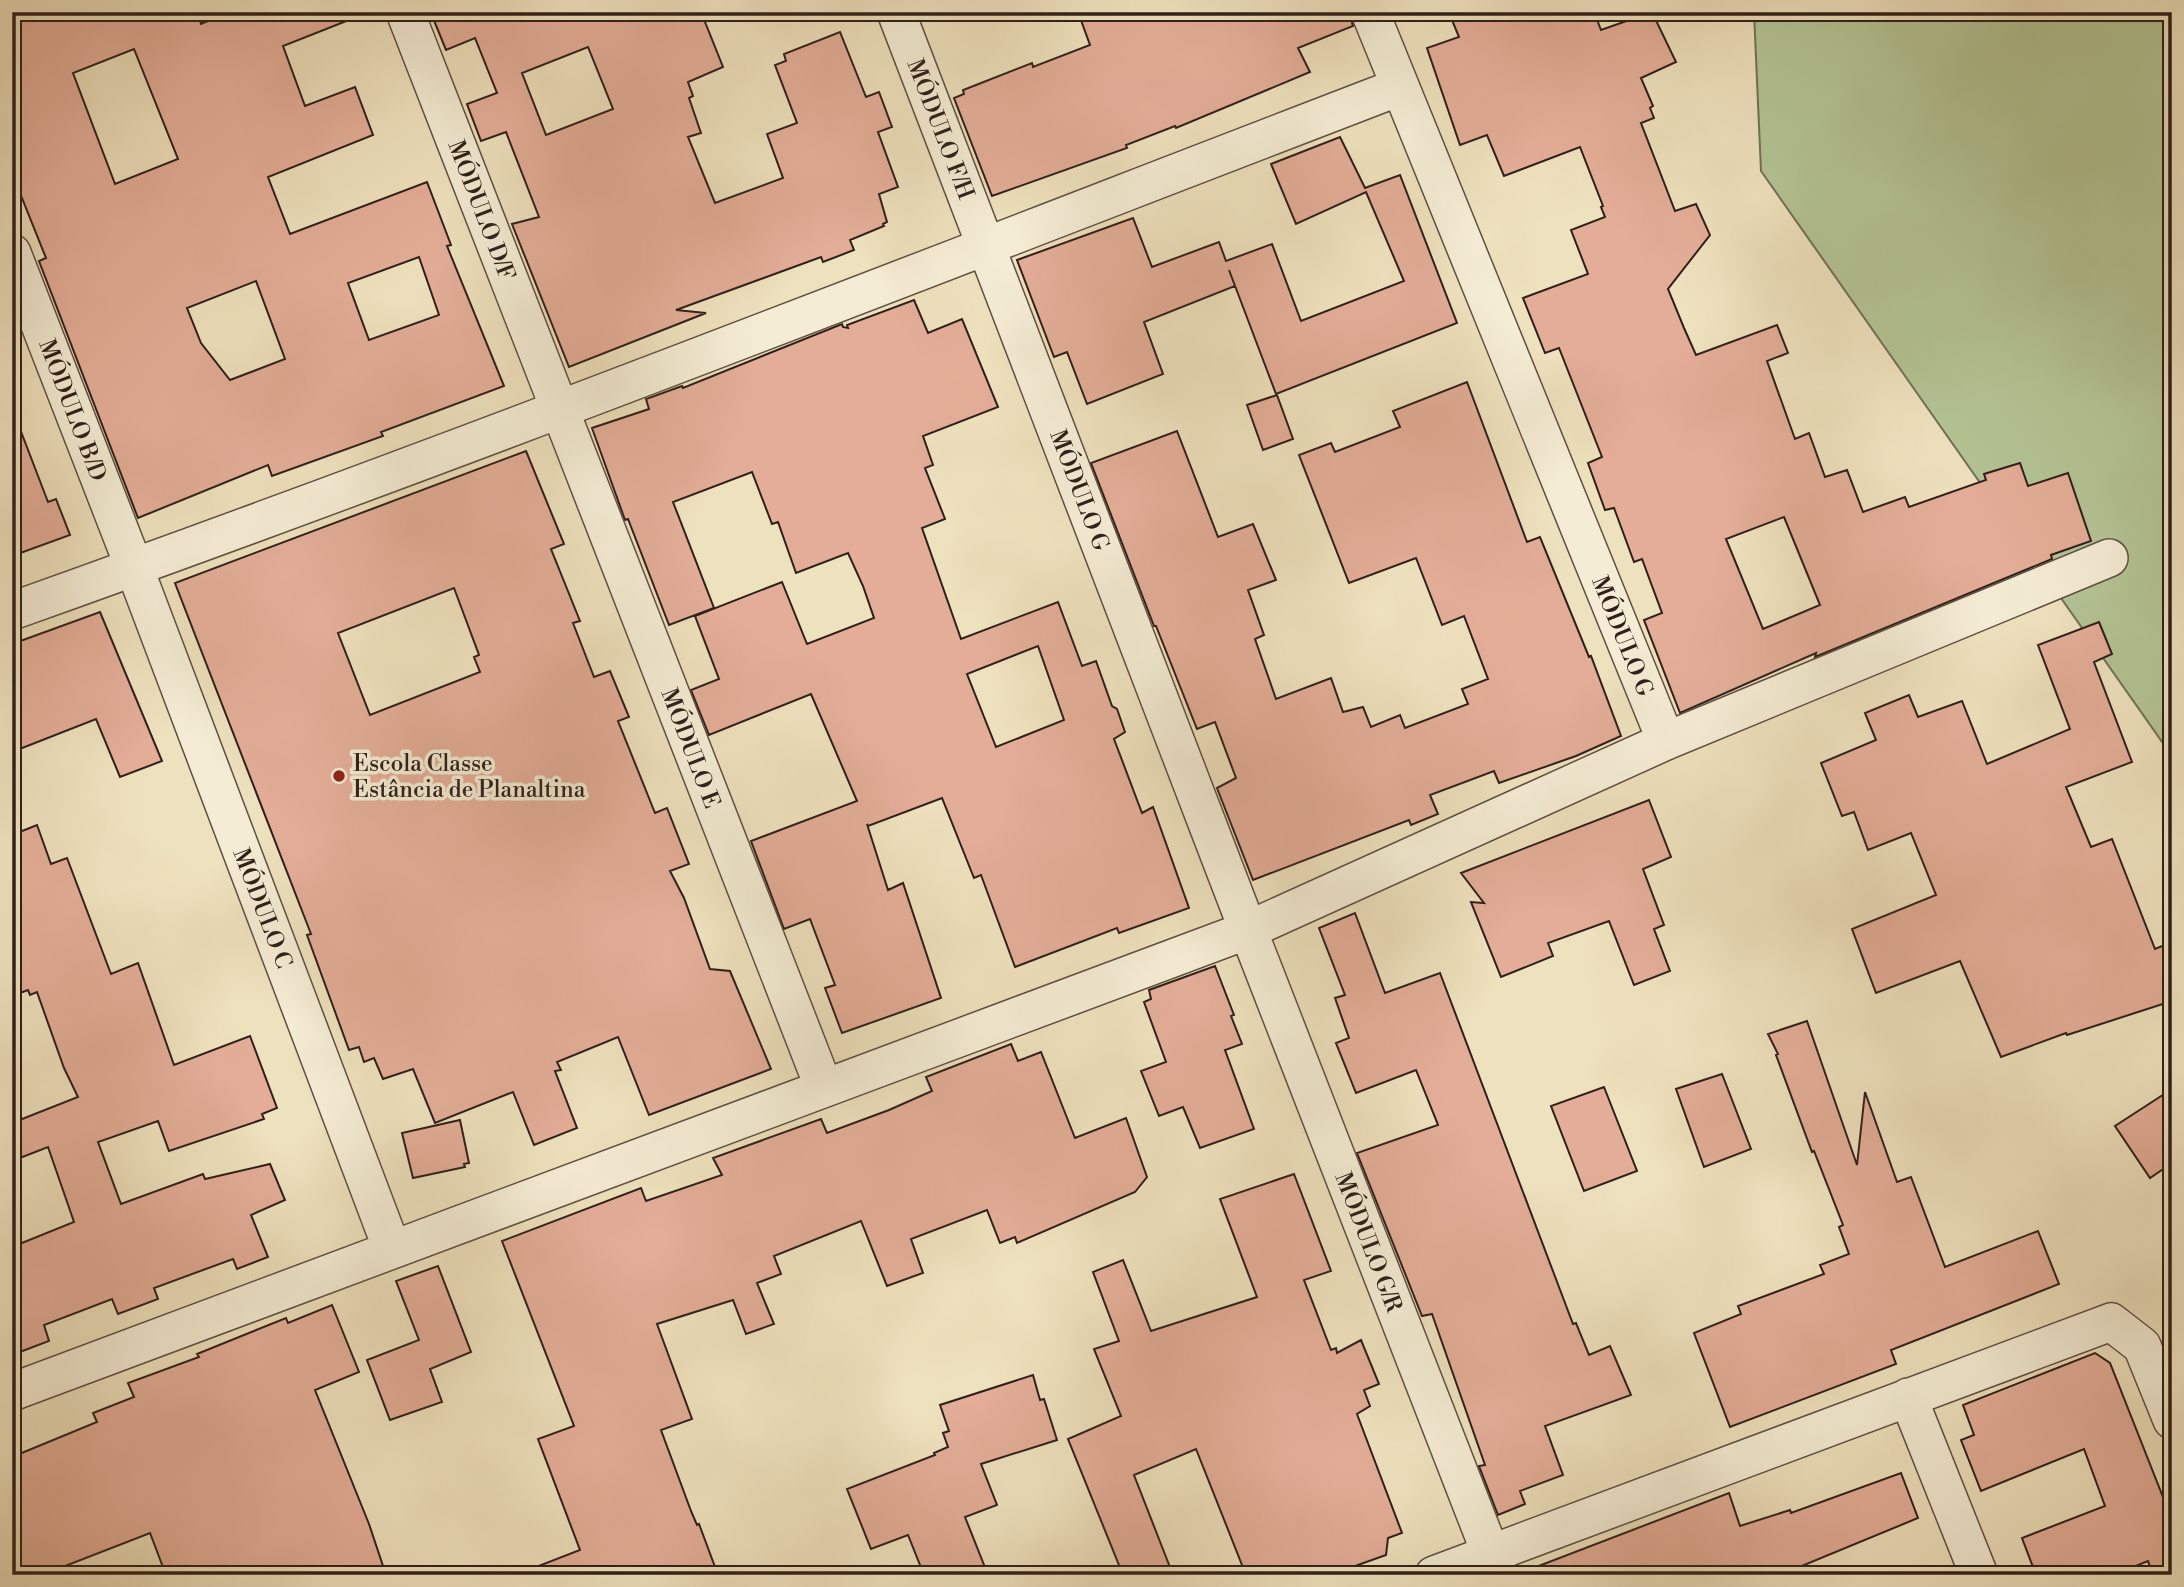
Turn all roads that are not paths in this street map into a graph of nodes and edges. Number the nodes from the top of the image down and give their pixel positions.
1 (405, 12) edge
2 (896, 12) edge
3 (1370, 12) edge
4 (1399, 87) junction
5 (987, 246) junction
6 (12, 253) edge
7 (558, 409) junction
8 (2109, 558) dead end
9 (134, 567) junction
10 (12, 611) edge
11 (1666, 741) junction
12 (1248, 930) junction
13 (824, 1088) junction
14 (392, 1249) junction
15 (12, 1392) edge
16 (1908, 1396) junction
17 (2172, 1420) edge
18 (1495, 1564) edge
19 (1434, 1575) edge
20 (1979, 1575) edge

1 - 7 street, MÓDULO D/F
2 - 5 street, MÓDULO F/H
3 - 4 street, MÓDULO G
4 - 5 street
4 - 11 street, MÓDULO G
5 - 7 street
5 - 12 street, MÓDULO G
6 - 9 street, MÓDULO B/D
7 - 9 street
7 - 13 street, MÓDULO E
8 - 11 street
9 - 10 street
9 - 14 street, MÓDULO C
11 - 12 street
12 - 13 street
12 - 18 street, MÓDULO G/R
13 - 14 street
14 - 15 street
16 - 17 street
16 - 18 street
16 - 20 street
18 - 19 street

